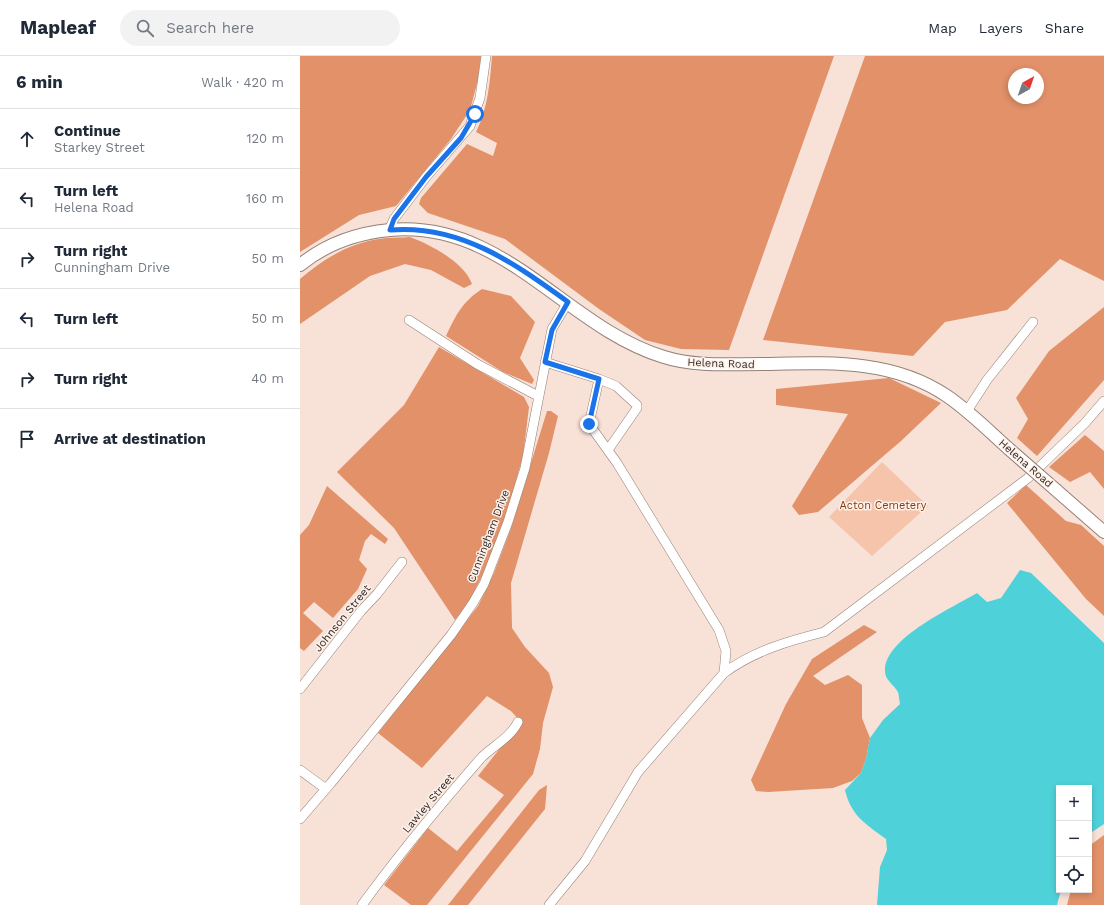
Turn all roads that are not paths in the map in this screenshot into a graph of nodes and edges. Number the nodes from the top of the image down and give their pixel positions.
1 (486, 56) edge
2 (390, 230) junction
3 (300, 265) edge
4 (568, 302) junction
5 (409, 320) dead end
6 (1033, 322) dead end
7 (545, 362) junction
8 (599, 379) junction
9 (538, 396) junction
10 (1104, 401) edge
11 (966, 412) junction
12 (608, 450) junction
13 (1104, 532) edge
14 (402, 562) dead end
15 (724, 673) junction
16 (300, 689) edge
17 (518, 722) dead end
18 (300, 770) edge
19 (326, 789) junction
20 (300, 819) edge
21 (362, 905) edge
22 (549, 905) edge

1 - 2 street
2 - 3 main road, Helena Road
2 - 4 main road, Helena Road
4 - 7 street, Cunningham Drive
4 - 11 main road, Helena Road
5 - 9 street
6 - 11 street
7 - 8 street
7 - 9 street, Cunningham Drive
8 - 12 street
8 - 12 street
9 - 19 street, Cunningham Drive
10 - 15 street
11 - 13 main road, Helena Road, bridge
12 - 15 street
14 - 16 street, Johnson Street
15 - 22 street
17 - 21 street, Lawley Street
18 - 19 street
19 - 20 street, Cunningham Drive

